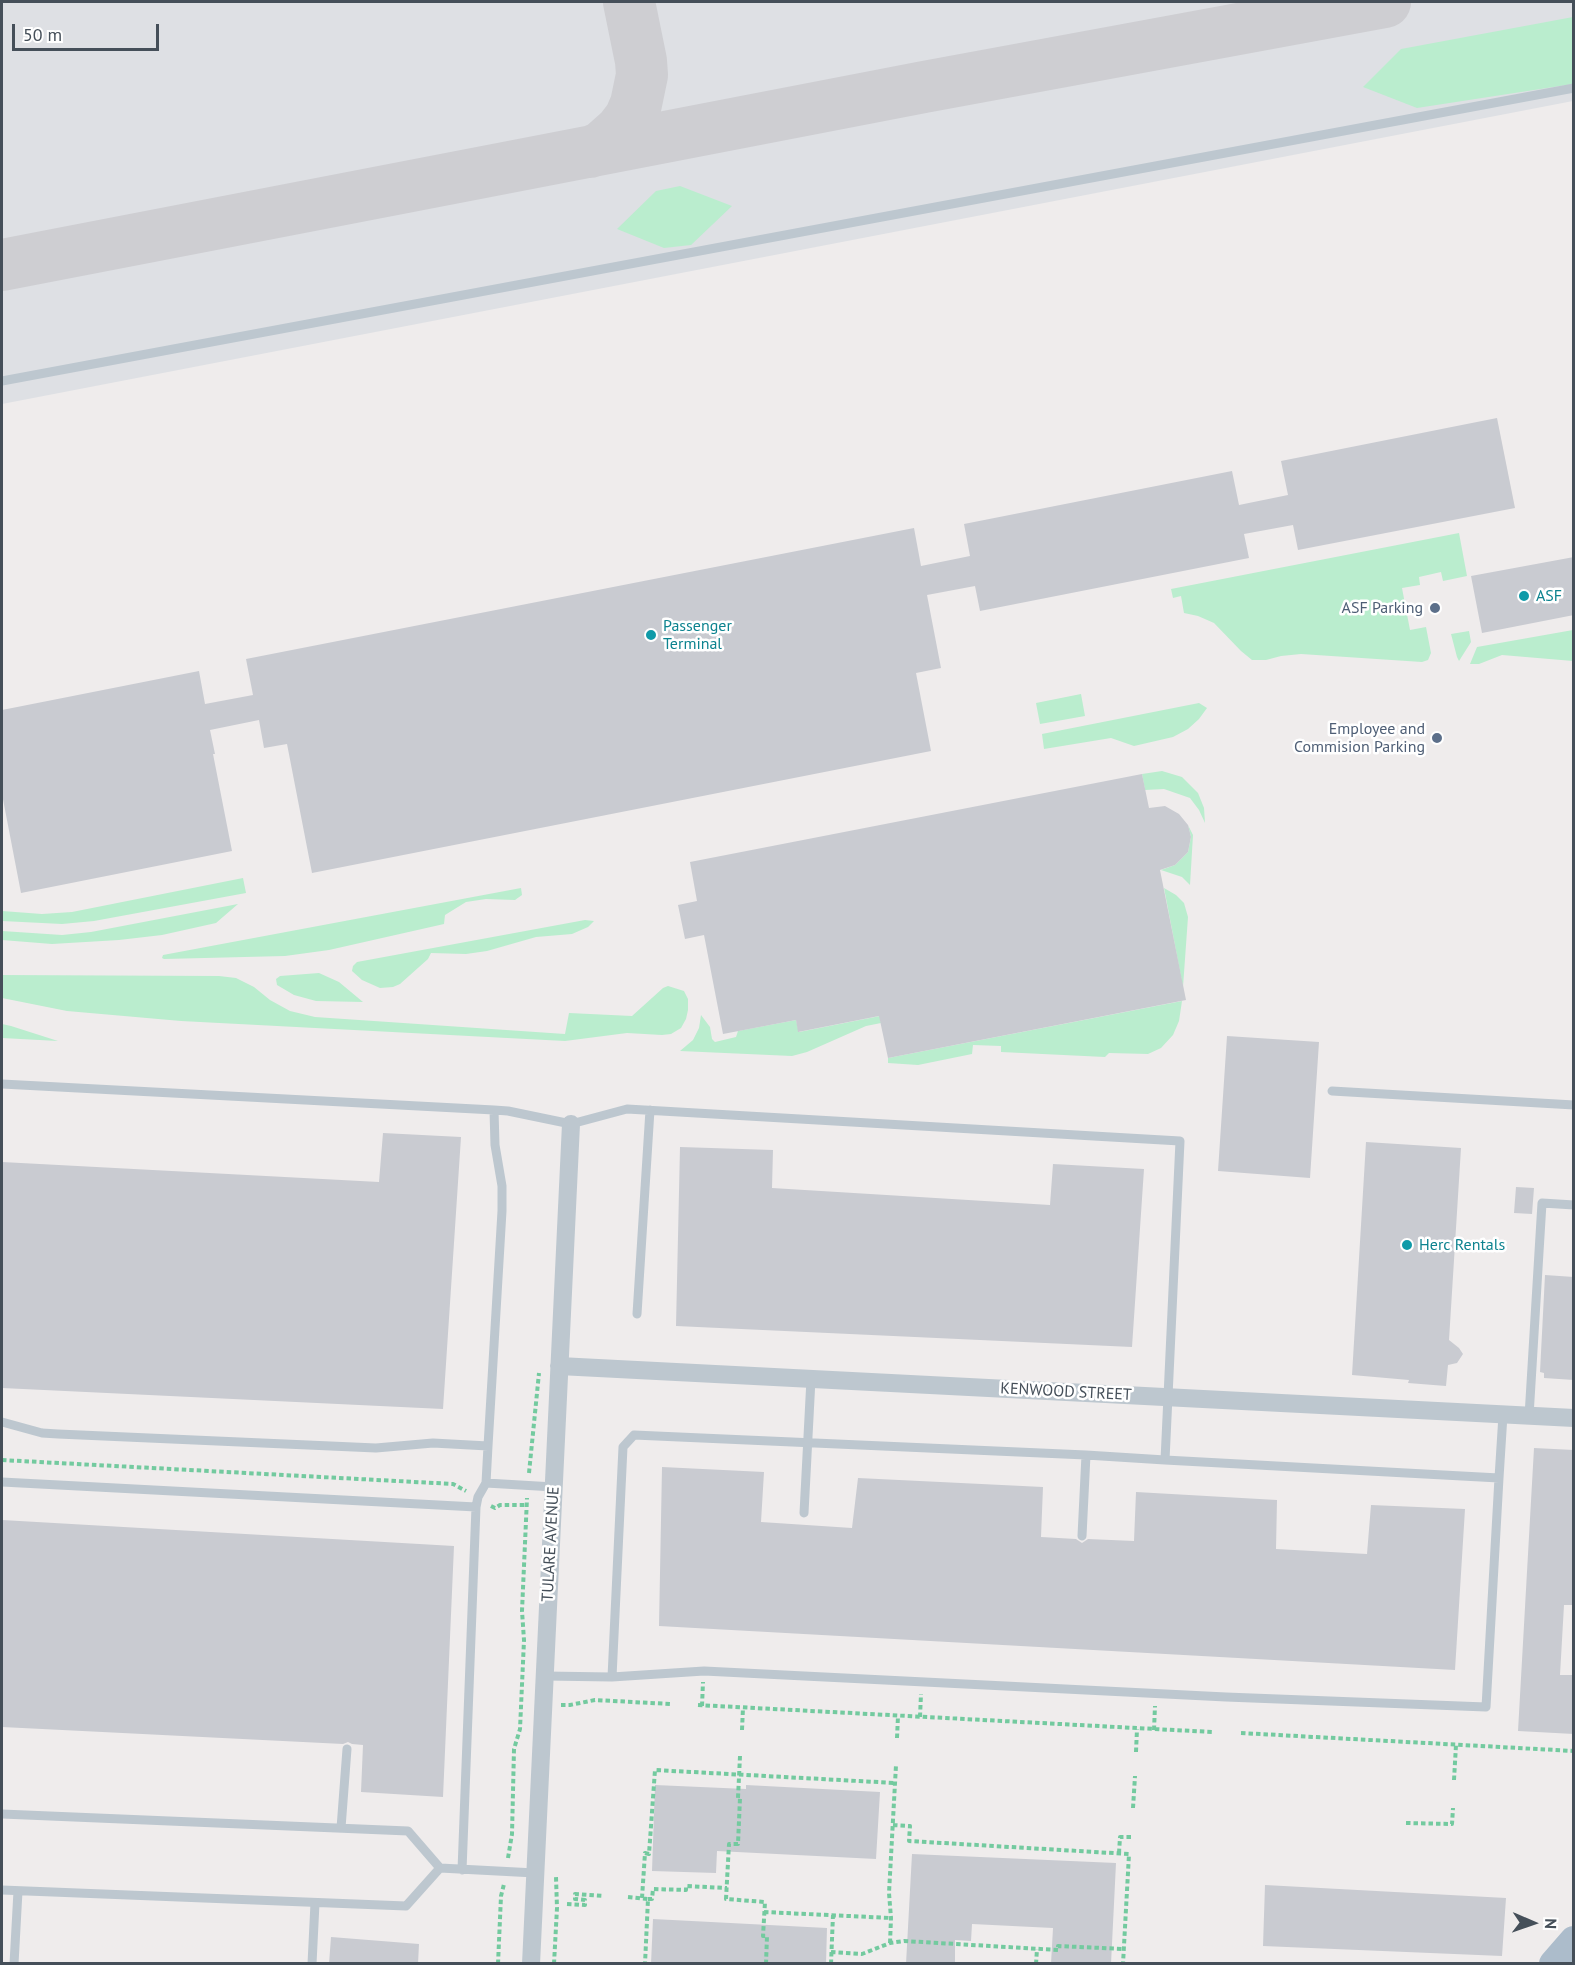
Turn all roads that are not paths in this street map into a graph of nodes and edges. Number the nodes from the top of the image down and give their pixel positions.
1 (1574, 88) edge
2 (2, 381) edge
3 (2, 1084) edge
4 (1332, 1091) dead end
5 (1574, 1105) edge
6 (494, 1110) junction
7 (650, 1110) junction
8 (571, 1124) junction
9 (1574, 1205) edge
10 (637, 1314) dead end
11 (560, 1366) junction
12 (811, 1379) junction
13 (1168, 1398) junction
14 (1503, 1414) junction
15 (1529, 1416) junction
16 (1574, 1418) edge
17 (2, 1422) edge
18 (808, 1444) junction
19 (488, 1446) junction
20 (1086, 1455) junction
21 (1165, 1460) junction
22 (1499, 1478) junction
23 (2, 1482) edge
24 (486, 1483) junction
25 (554, 1487) junction
26 (477, 1502) junction
27 (804, 1513) dead end
28 (1082, 1536) dead end
29 (545, 1676) junction
30 (612, 1677) junction
31 (347, 1749) dead end
32 (2, 1814) edge
33 (341, 1828) junction
34 (440, 1868) junction
35 (462, 1870) junction
36 (535, 1873) junction
37 (2, 1890) edge
38 (18, 1891) junction
39 (315, 1903) junction
40 (1574, 1941) edge
41 (14, 1964) edge
42 (312, 1964) edge
43 (531, 1964) edge
44 (1554, 1964) edge

1 - 2 lane
3 - 6 lane
4 - 5 lane
6 - 8 lane
6 - 19 lane
7 - 8 lane
7 - 10 lane
7 - 13 lane
8 - 11 street, TULARE AVENUE
9 - 15 lane
11 - 12 street, KENWOOD STREET
11 - 25 street, TULARE AVENUE
12 - 13 street, KENWOOD STREET
12 - 18 lane
13 - 14 street, KENWOOD STREET
13 - 21 lane
14 - 15 street, KENWOOD STREET
14 - 22 lane
15 - 16 street, KENWOOD STREET
17 - 19 lane
18 - 20 lane
18 - 27 lane
18 - 30 lane
19 - 24 lane
20 - 21 lane
20 - 28 lane
21 - 22 lane
22 - 30 lane
23 - 26 lane
24 - 25 lane
24 - 26 lane
25 - 29 street, TULARE AVENUE
26 - 35 lane
29 - 30 lane
29 - 36 street, TULARE AVENUE
31 - 33 lane
32 - 33 lane
33 - 34 lane
34 - 35 lane
34 - 39 lane
35 - 36 lane
36 - 43 street, TULARE AVENUE
37 - 38 lane
38 - 39 lane
38 - 41 lane
39 - 42 lane
40 - 44 main road

